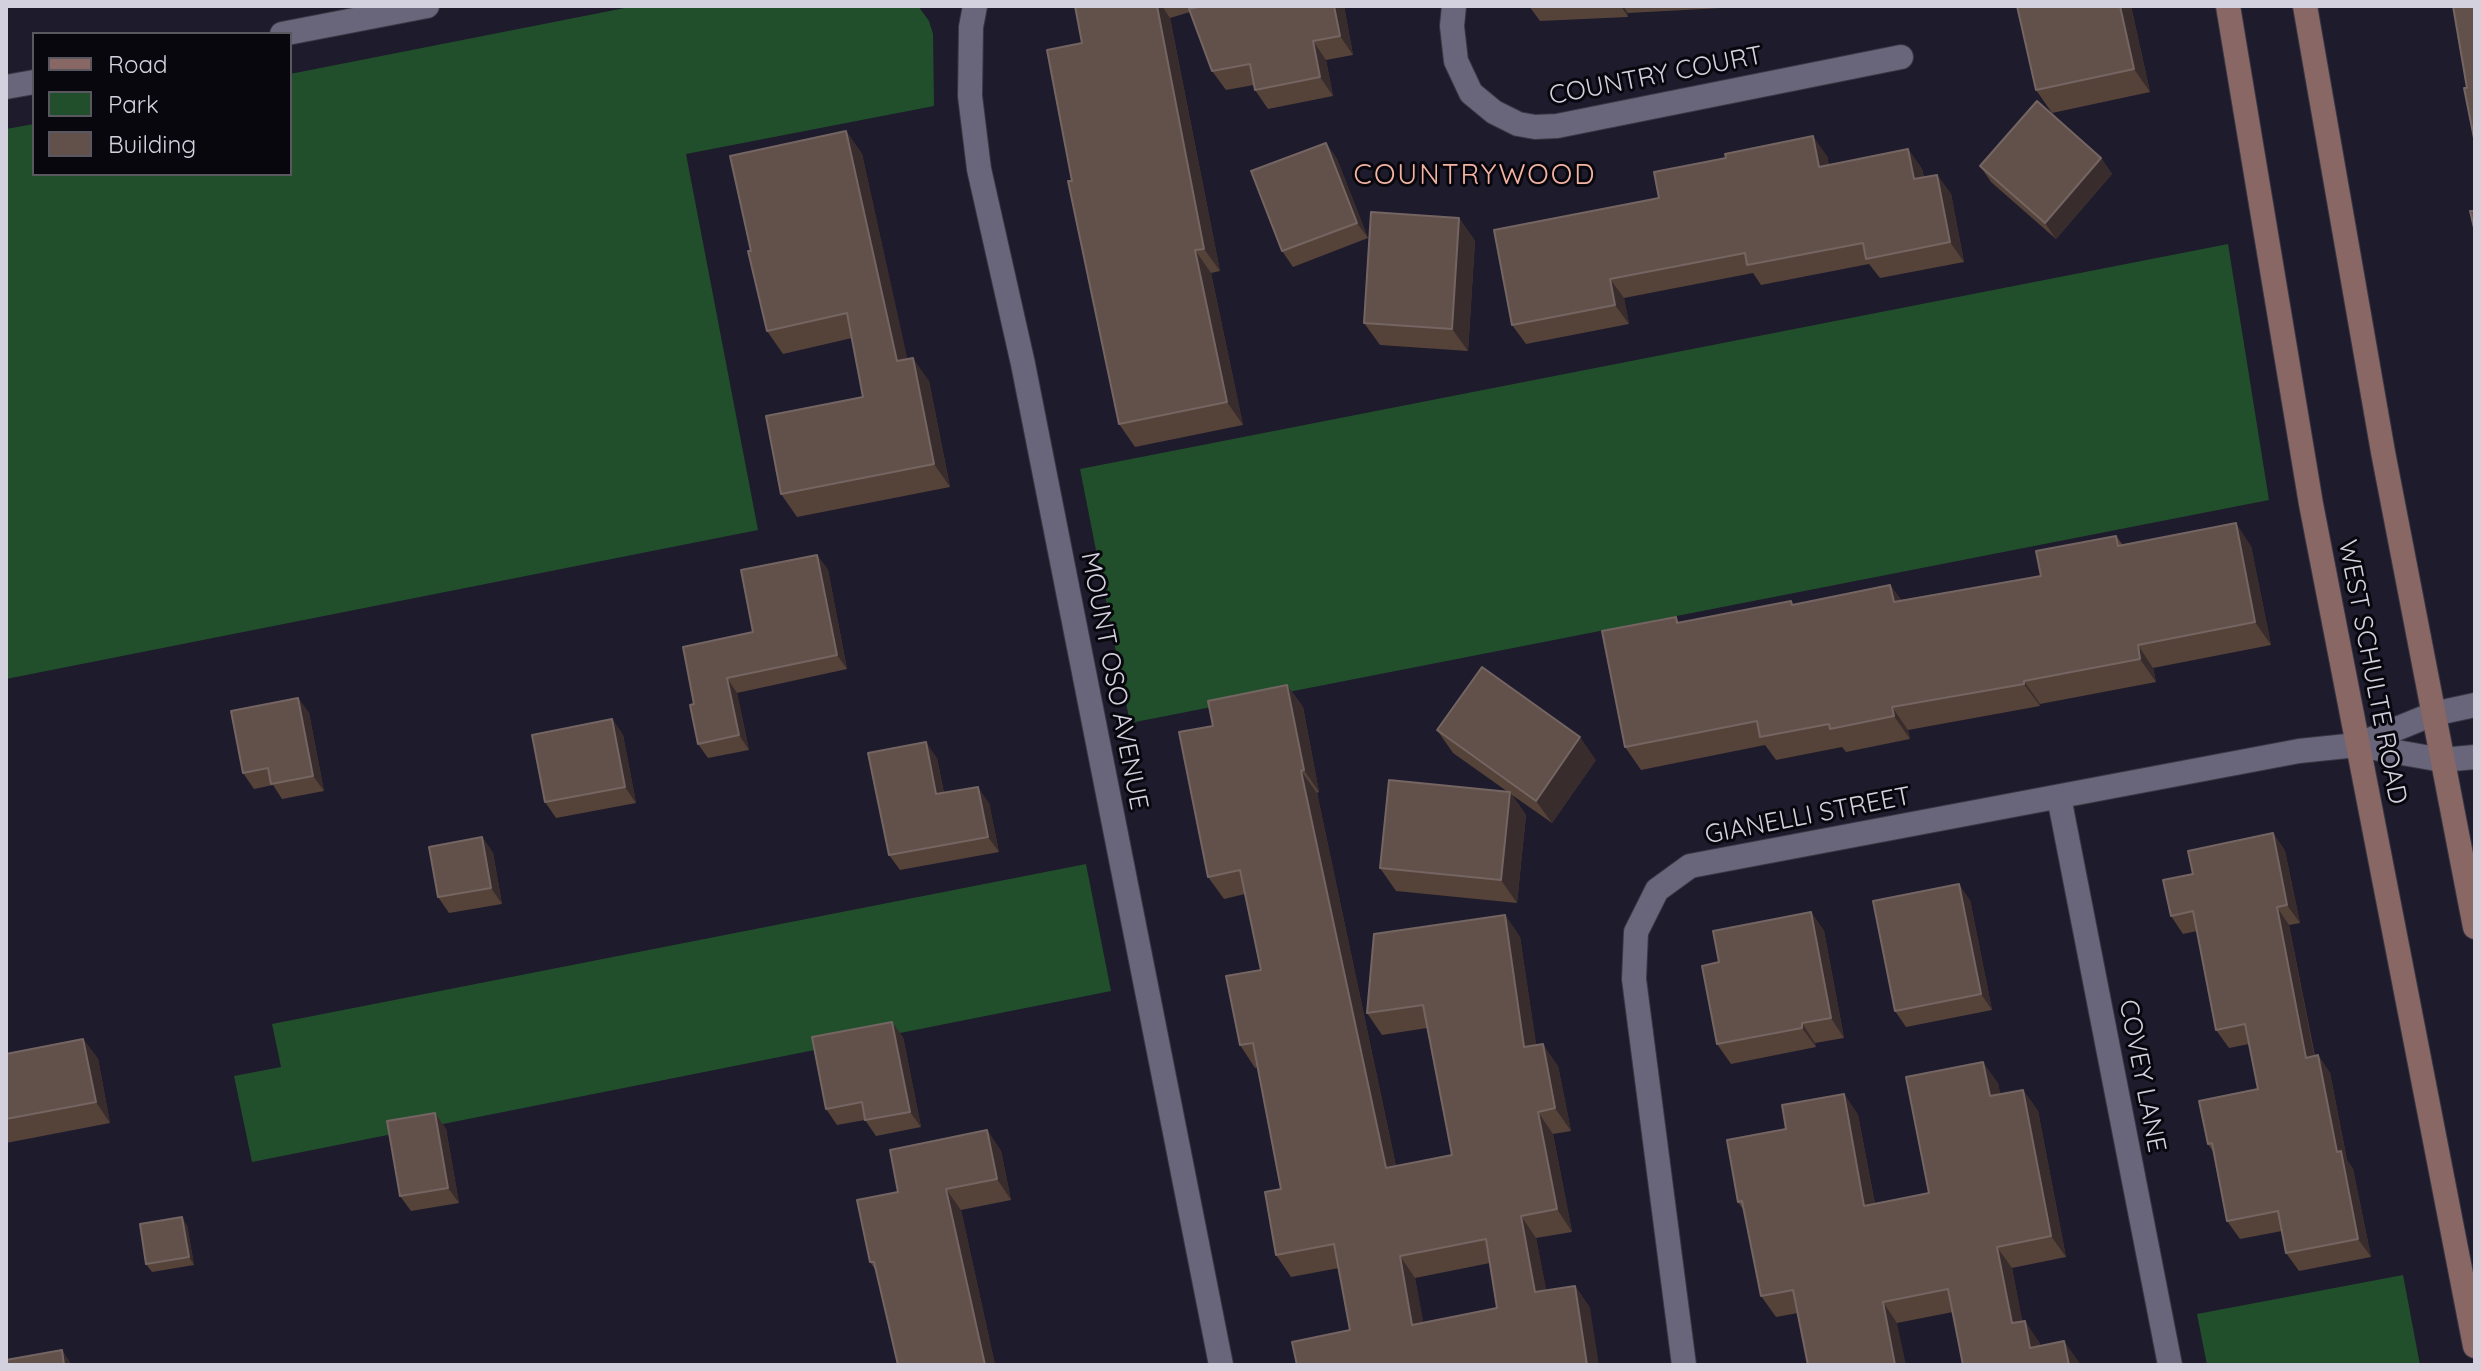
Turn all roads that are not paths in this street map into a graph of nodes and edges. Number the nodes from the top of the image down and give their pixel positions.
1 (427, 6) edge
2 (975, 6) edge
3 (1454, 6) edge
4 (2228, 6) edge
5 (2305, 6) edge
6 (292, 32) edge
7 (1901, 57) dead end
8 (32, 82) edge
9 (6, 87) edge
10 (2475, 705) edge
11 (2433, 714) junction
12 (2357, 745) junction
13 (2475, 757) edge
14 (2442, 760) junction
15 (2059, 797) junction
16 (2475, 927) edge
17 (2475, 1346) edge
18 (1221, 1365) edge
19 (1684, 1365) edge
20 (2170, 1365) edge

1 - 6 street
2 - 18 street, MOUNT OSO AVENUE
3 - 7 street, COUNTRY COURT
4 - 12 main road, WEST SCHULTE ROAD
5 - 11 main road, WEST SCHULTE ROAD
8 - 9 street
10 - 11 street, GIANELLI STREET
11 - 12 street, GIANELLI STREET
11 - 14 main road, WEST SCHULTE ROAD
12 - 14 street, GIANELLI STREET
12 - 15 street, GIANELLI STREET
12 - 17 main road, WEST SCHULTE ROAD
13 - 14 street, GIANELLI STREET
14 - 16 main road, WEST SCHULTE ROAD
15 - 19 street, GIANELLI STREET
15 - 20 street, COVEY LANE

